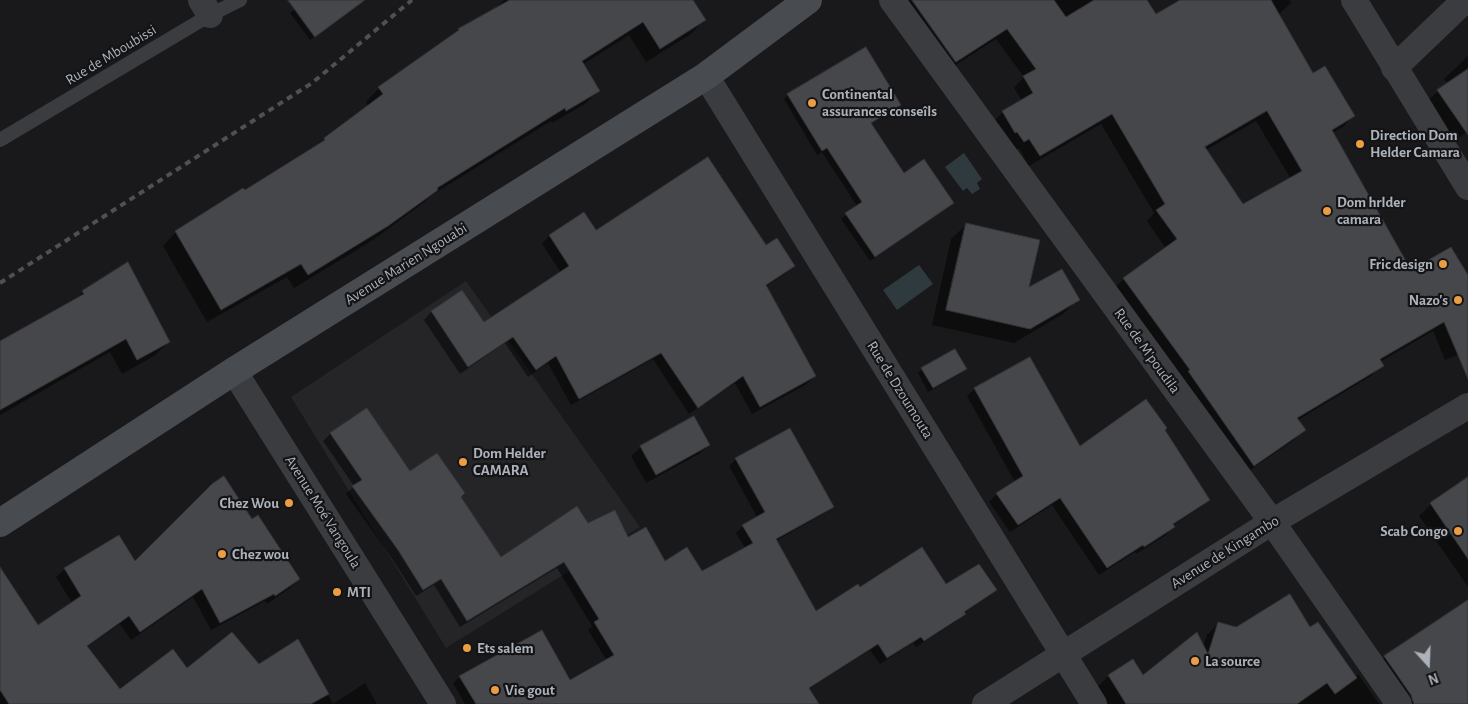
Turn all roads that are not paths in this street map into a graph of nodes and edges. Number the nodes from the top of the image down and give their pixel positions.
1 (240, 0) edge
2 (808, 0) edge
3 (892, 0) edge
4 (1354, 0) edge
5 (1465, 0) edge
6 (206, 8) edge
7 (1394, 68) junction
8 (706, 76) junction
9 (0, 140) edge
10 (1468, 187) edge
11 (234, 371) junction
12 (1468, 406) edge
13 (1272, 522) junction
14 (0, 523) edge
15 (1063, 655) junction
16 (443, 704) edge
17 (985, 704) edge
18 (1094, 704) edge
19 (1399, 704) edge

1 - 6 lane, Rue de Mboubissi
2 - 8 street, Avenue Marien Ngouabi
3 - 13 street, Rue de M'poudila
4 - 7 street
5 - 7 street
6 - 9 lane, Rue de Mboubissi
7 - 10 street
8 - 11 street, Avenue Marien Ngouabi
8 - 15 street, Rue de Dzoumouta
11 - 14 street, Avenue Marien Ngouabi
11 - 16 street, Avenue Moé Vangoula
12 - 13 street, Avenue de Kingambo
13 - 15 street, Avenue de Kingambo
13 - 19 street, Rue de M'poudila
15 - 17 street, Avenue de Kingambo
15 - 18 street, Rue de Dzoumouta

